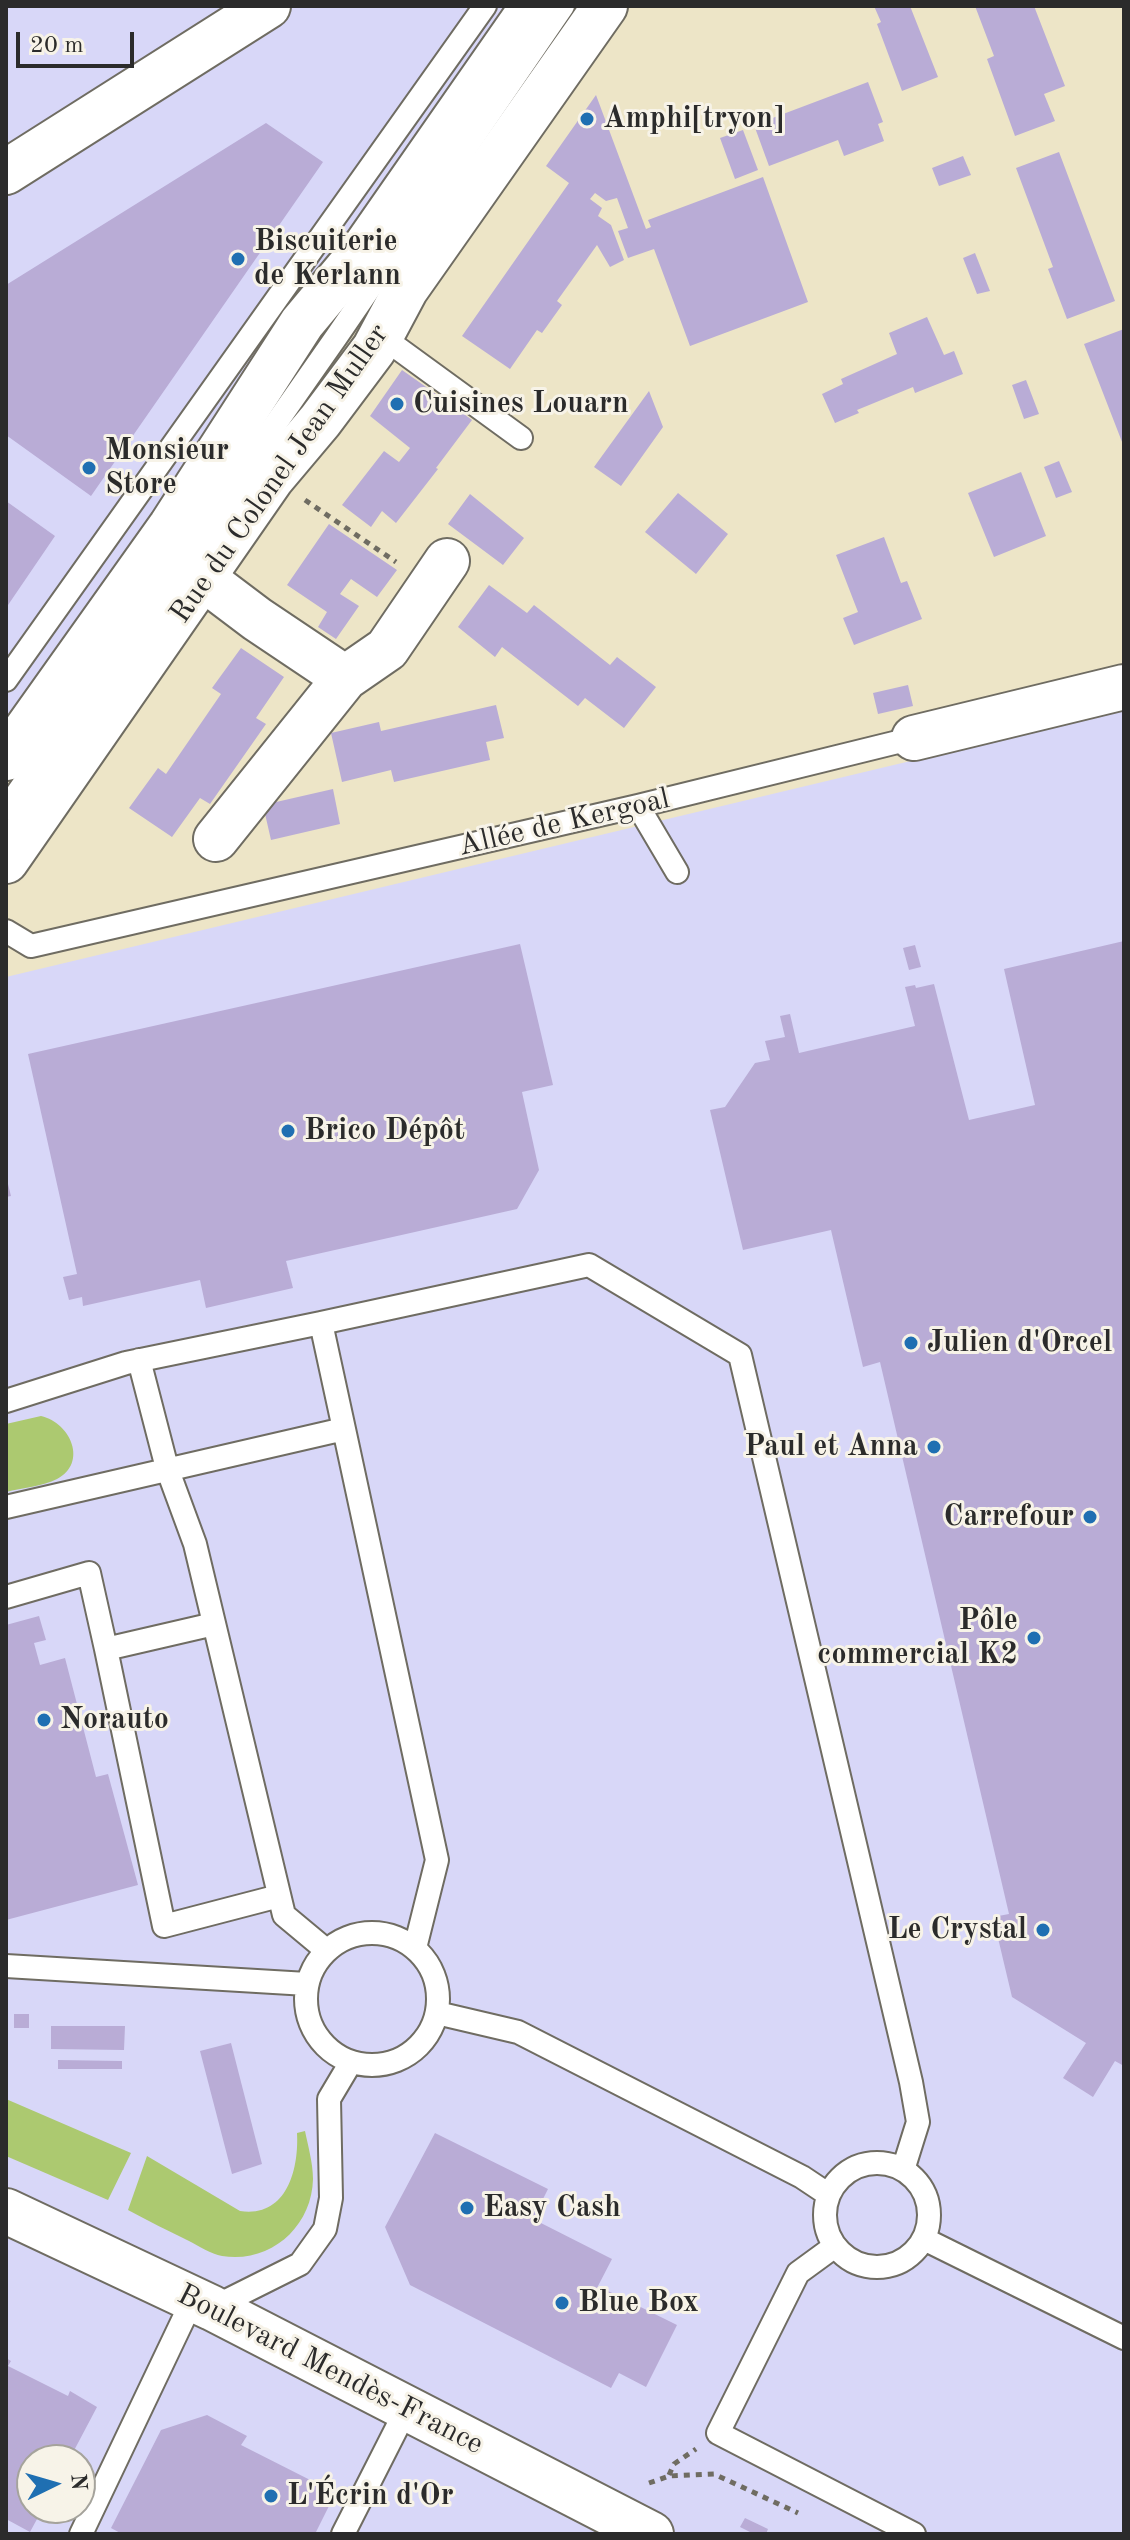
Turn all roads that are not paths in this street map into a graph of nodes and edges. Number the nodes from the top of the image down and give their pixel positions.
1 (268, 6) edge
2 (485, 6) edge
3 (533, 6) edge
4 (563, 6) edge
5 (605, 6) edge
6 (6, 172) edge
7 (381, 336) junction
8 (521, 438) dead end
9 (439, 573) road end
10 (204, 579) junction
11 (345, 678) junction
12 (6, 680) edge
13 (1124, 687) edge
14 (914, 738) joint
15 (10, 744) edge
16 (638, 806) junction
17 (6, 809) edge
18 (216, 839) dead end
19 (6, 861) edge
20 (677, 872) dead end
21 (6, 931) edge
22 (321, 1323) junction
23 (139, 1360) junction
24 (6, 1401) edge
25 (344, 1429) junction
26 (167, 1468) junction
27 (6, 1507) edge
28 (6, 1597) edge
29 (214, 1624) junction
30 (106, 1649) junction
31 (279, 1896) junction
32 (415, 1948) junction
33 (326, 1950) junction
34 (6, 1966) edge
35 (307, 1984) junction
36 (437, 2013) junction
37 (351, 2062) junction
38 (903, 2170) junction
39 (829, 2195) junction
40 (6, 2211) edge
41 (924, 2239) junction
42 (835, 2246) junction
43 (202, 2304) junction
44 (1124, 2338) edge
45 (407, 2408) junction
46 (81, 2534) edge
47 (343, 2534) edge
48 (651, 2534) edge
49 (914, 2534) edge

1 - 6 main road
2 - 12 lane
3 - 15 main road, Rue du Colonel Jean Muller
4 - 17 lane
5 - 7 main road, Rue du Colonel Jean Muller
7 - 8 lane
7 - 10 main road, Rue du Colonel Jean Muller
9 - 11 main road
10 - 11 main road
10 - 19 main road, Rue du Colonel Jean Muller
11 - 18 main road
13 - 14 main road, Allée de Kergoal
14 - 16 lane, Allée de Kergoal
16 - 20 lane
16 - 21 lane, Allée de Kergoal
22 - 23 lane
22 - 25 lane
22 - 38 lane
23 - 24 lane
23 - 26 lane
25 - 26 lane
25 - 32 lane
26 - 27 lane
26 - 29 lane
28 - 30 lane
29 - 30 lane
29 - 31 lane
30 - 31 lane
31 - 33 lane
32 - 33 lane
32 - 36 lane
33 - 35 lane
34 - 35 lane
35 - 37 lane
36 - 37 lane
36 - 39 lane
37 - 43 lane
38 - 39 lane
38 - 41 lane
39 - 42 lane
40 - 43 main road, Boulevard Mendès-France
41 - 42 lane
41 - 44 lane
42 - 49 lane
43 - 45 main road, Boulevard Mendès-France
43 - 46 lane
45 - 47 lane
45 - 48 main road, Boulevard Mendès-France

